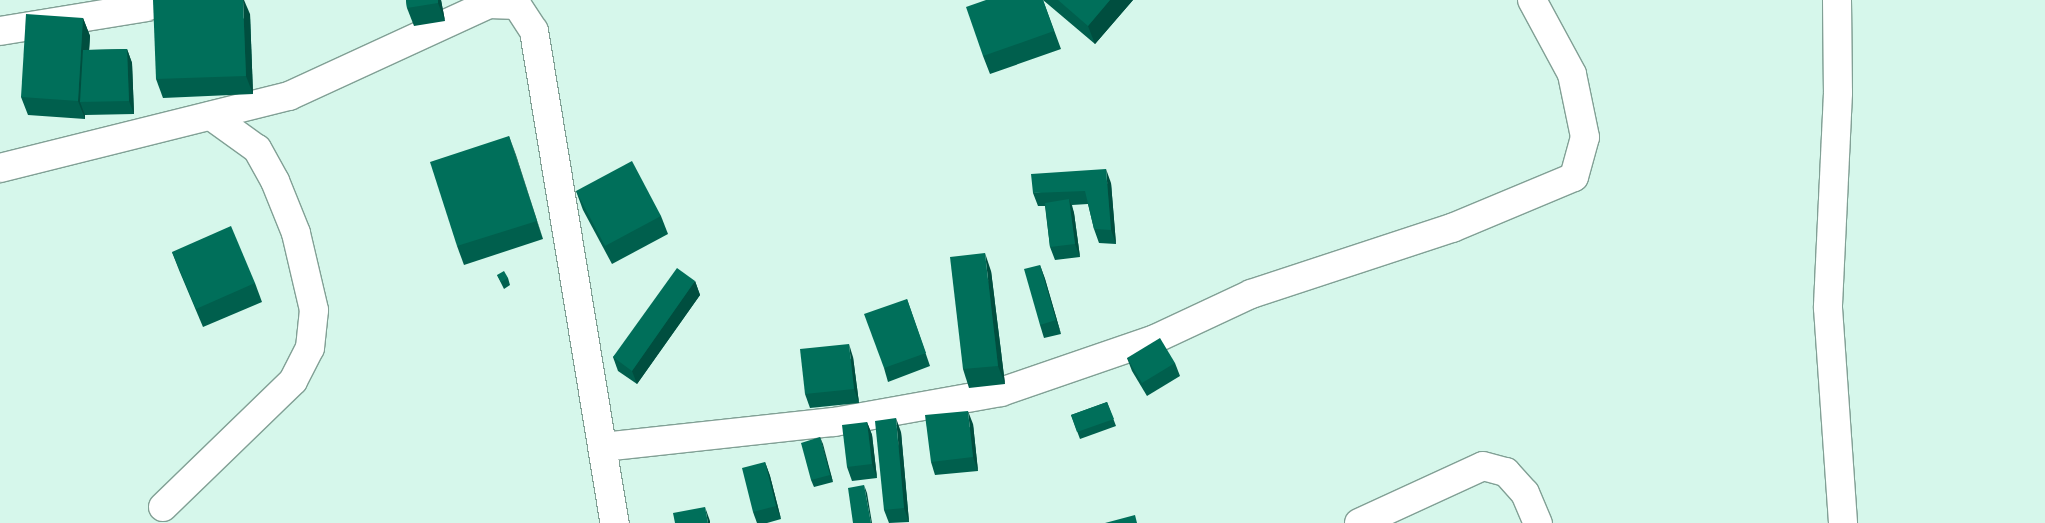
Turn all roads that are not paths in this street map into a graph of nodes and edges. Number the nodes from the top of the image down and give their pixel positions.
1 (1532, 0) edge
2 (1837, 0) edge
3 (146, 7) dead end
4 (0, 31) edge
5 (211, 116) junction
6 (0, 168) edge
7 (603, 447) junction
8 (164, 507) dead end
9 (615, 523) edge
10 (1359, 523) edge
11 (1538, 523) edge
12 (1843, 523) edge

1 - 7 street
2 - 12 street
3 - 4 street
5 - 6 street
5 - 7 street
5 - 8 street
7 - 9 street
10 - 11 street

